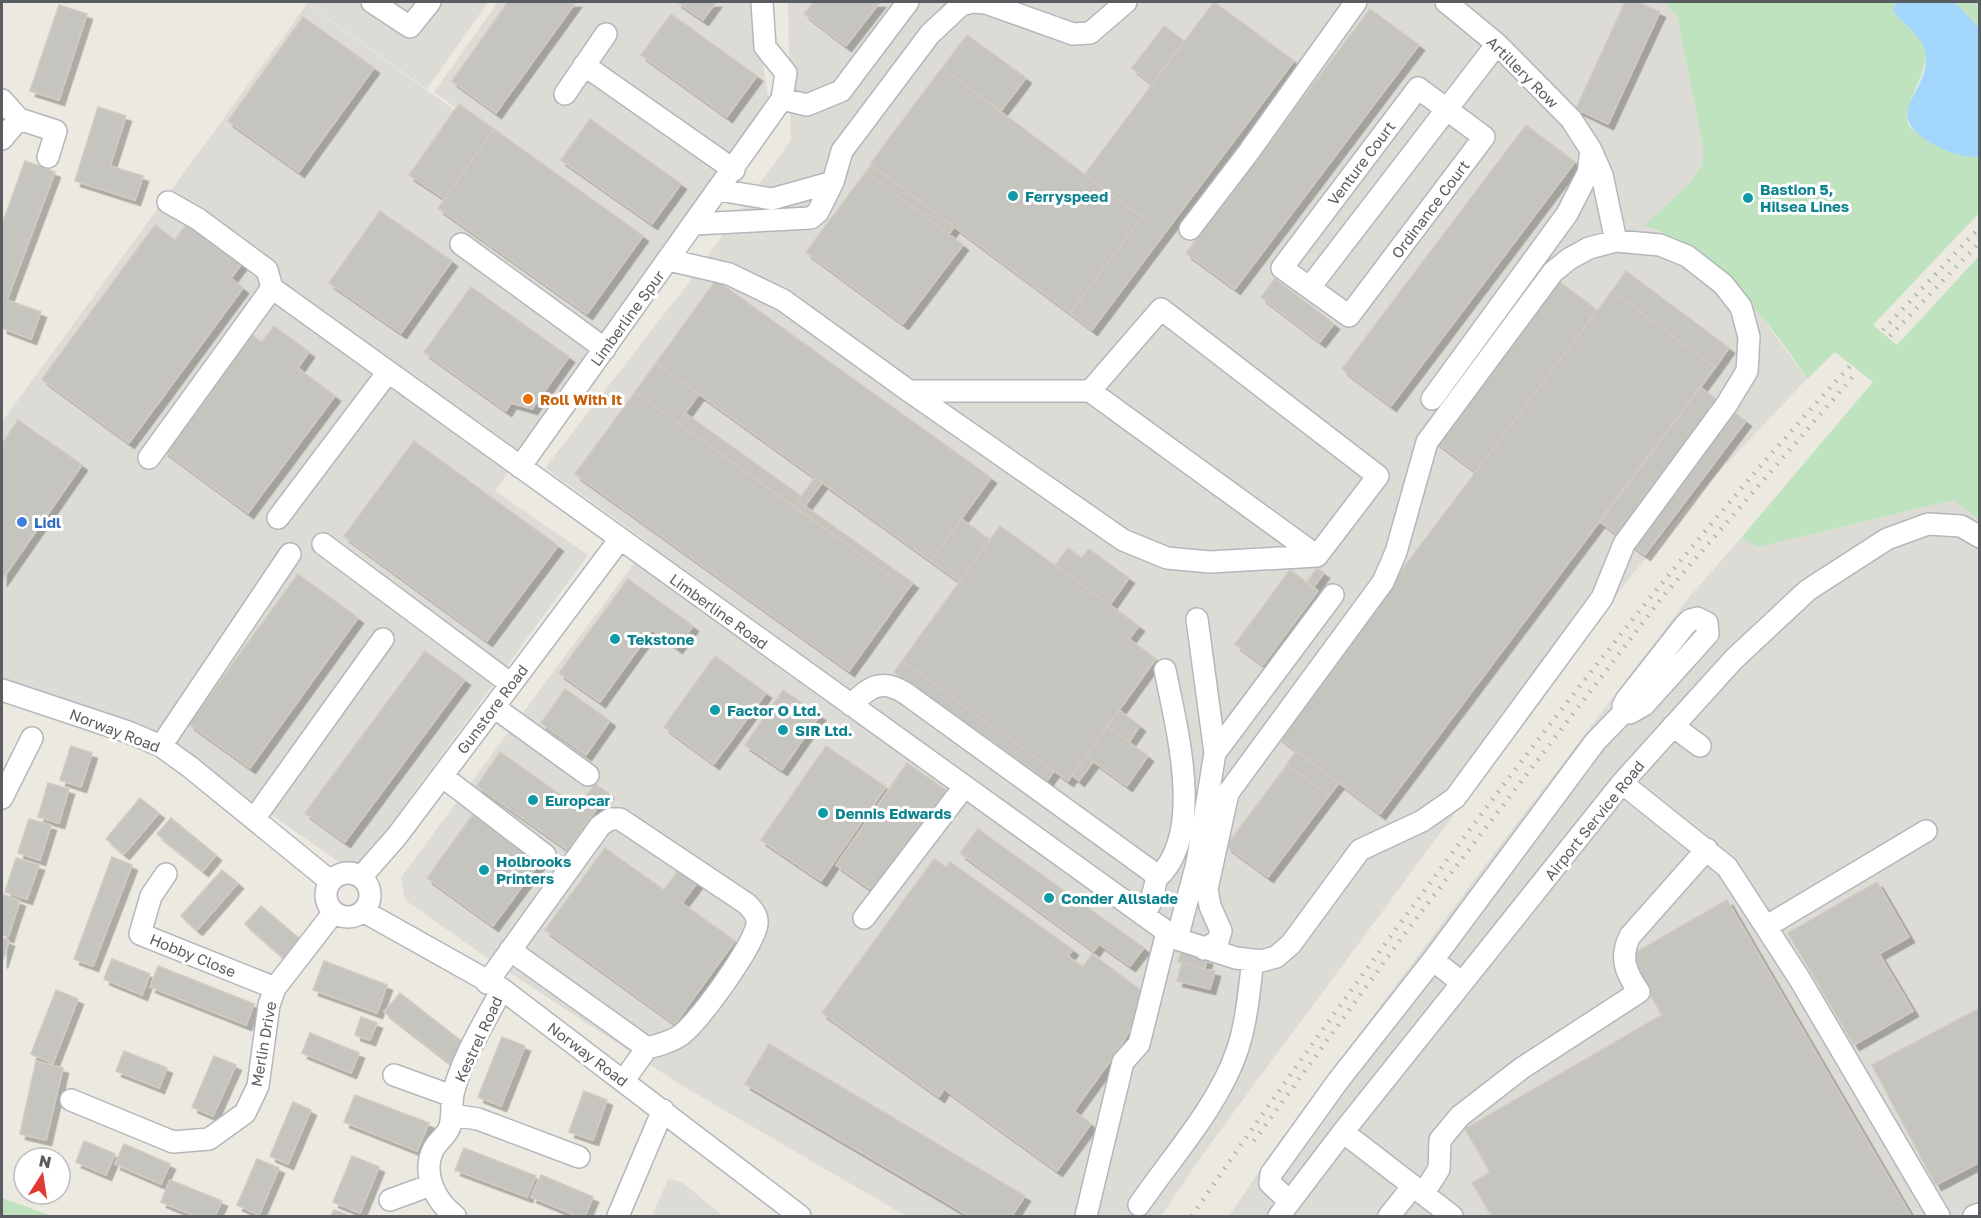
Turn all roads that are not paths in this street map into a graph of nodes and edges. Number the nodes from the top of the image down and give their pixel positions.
1 (372, 2) edge
2 (430, 2) edge
3 (762, 2) edge
4 (908, 2) edge
5 (1126, 2) edge
6 (1356, 2) edge
7 (1446, 2) edge
8 (606, 34) dead end
9 (1497, 44) junction
10 (584, 65) junction
11 (565, 94) dead end
12 (782, 99) junction
13 (2, 100) edge
14 (1448, 110) junction
15 (19, 118) junction
16 (2, 140) edge
17 (1591, 150) junction
18 (48, 157) dead end
19 (734, 170) junction
20 (833, 182) junction
21 (719, 190) junction
22 (168, 202) dead end
23 (695, 224) junction
24 (1190, 229) dead end
25 (1616, 241) junction
26 (461, 244) dead end
27 (669, 260) junction
28 (1310, 287) junction
29 (272, 288) junction
30 (605, 349) junction
31 (388, 372) junction
32 (909, 391) junction
33 (1090, 391) junction
34 (1432, 399) dead end
35 (149, 458) dead end
36 (520, 467) junction
37 (278, 518) dead end
38 (1980, 537) edge
39 (620, 539) junction
40 (323, 544) dead end
41 (290, 554) dead end
42 (1317, 556) junction
43 (1333, 595) dead end
44 (1197, 619) dead end
45 (383, 639) dead end
46 (1165, 670) dead end
47 (511, 684) junction
48 (2, 690) edge
49 (851, 705) junction
50 (494, 707) junction
51 (1624, 712) junction
52 (1673, 726) junction
53 (32, 738) dead end
54 (160, 746) junction
55 (1700, 746) dead end
56 (1215, 753) junction
57 (588, 775) dead end
58 (442, 776) junction
59 (1622, 783) junction
60 (964, 787) junction
61 (2, 798) edge
62 (254, 819) junction
63 (1926, 831) dead end
64 (1707, 849) junction
65 (545, 855) dead end
66 (166, 874) dead end
67 (361, 877) junction
68 (1157, 878) junction
69 (330, 881) junction
70 (363, 911) junction
71 (334, 912) junction
72 (1143, 915) junction
73 (864, 918) dead end
74 (1767, 926) junction
75 (1172, 935) junction
76 (1204, 949) junction
77 (510, 950) junction
78 (1253, 960) junction
79 (1433, 960) junction
80 (1462, 983) junction
81 (494, 986) junction
82 (275, 988) junction
83 (647, 1048) junction
84 (394, 1075) dead end
85 (624, 1080) junction
86 (71, 1100) dead end
87 (452, 1106) junction
88 (663, 1110) junction
89 (1343, 1131) junction
90 (579, 1157) dead end
91 (431, 1185) junction
92 (1418, 1190) junction
93 (390, 1200) dead end
94 (1139, 1205) dead end
95 (1285, 1209) edge
96 (1980, 1214) edge
97 (455, 1216) edge
98 (618, 1216) edge
99 (800, 1216) edge
100 (1086, 1216) edge
101 (1389, 1216) edge
102 (1452, 1216) edge
103 (1940, 1216) edge
104 (1975, 1216) edge

1 - 2 street
3 - 12 street
4 - 12 street
5 - 20 street
6 - 24 street
7 - 9 street, Artillery Row
8 - 10 street
9 - 14 street
9 - 17 street, Artillery Row
10 - 11 street
10 - 19 street
12 - 19 street, Limberline Spur
13 - 15 street
14 - 28 street
14 - 28 street, Venture Court
14 - 28 street, Ordinance Court
15 - 16 street
15 - 18 street
17 - 25 street, Artillery Row
17 - 34 street
19 - 21 street, Limberline Spur
20 - 21 street
20 - 23 street
21 - 23 street, Limberline Spur
22 - 29 street
23 - 27 street, Limberline Spur
25 - 76 street
25 - 78 street
26 - 30 street
27 - 30 street, Limberline Spur
27 - 32 street
29 - 31 street, Limberline Road
29 - 35 street
30 - 36 street, Limberline Spur
31 - 36 street, Limberline Road
31 - 37 street
32 - 33 street
32 - 42 street
33 - 42 street
33 - 42 street
36 - 39 street, Limberline Road
38 - 52 street, Airport Service Road
39 - 47 street, Gunstore Road
39 - 49 street, Limberline Road
40 - 47 street
41 - 54 street
43 - 56 street
44 - 56 street
45 - 62 street
46 - 68 street
47 - 50 street, Gunstore Road
48 - 54 street, Norway Road
49 - 60 street, Limberline Road
49 - 68 street
50 - 57 street
50 - 58 street, Gunstore Road
51 - 51 street
51 - 79 street
52 - 55 street
52 - 59 street, Airport Service Road
53 - 61 street
54 - 62 street, Norway Road
56 - 75 street
58 - 65 street
58 - 67 street, Gunstore Road
59 - 64 street
59 - 80 street, Airport Service Road
60 - 72 street, Limberline Road
60 - 73 street
62 - 69 street, Norway Road
63 - 74 street
64 - 74 street
64 - 92 street
66 - 82 street, Hobby Close
67 - 69 street
67 - 70 street
68 - 72 street
69 - 71 street
70 - 71 street
70 - 81 street, Norway Road
71 - 82 street, Merlin Drive
72 - 75 street, Limberline Road
74 - 103 street
75 - 76 street, Limberline Road
75 - 100 street
76 - 78 street, Limberline Road
77 - 81 street, Kestrel Road
77 - 83 street
77 - 83 street, Kestrel Road
78 - 94 street
79 - 80 street
79 - 95 street
80 - 89 street, Airport Service Road
81 - 85 street, Norway Road
81 - 87 street, Kestrel Road
82 - 86 street, Merlin Drive
83 - 85 street
84 - 87 street
85 - 88 street, Norway Road
87 - 90 street
87 - 91 street, Kestrel Road
88 - 98 street
88 - 99 street, Norway Road
89 - 92 street
89 - 95 street, Airport Service Road
91 - 93 street
91 - 97 street
92 - 101 street
92 - 102 street
96 - 104 street

